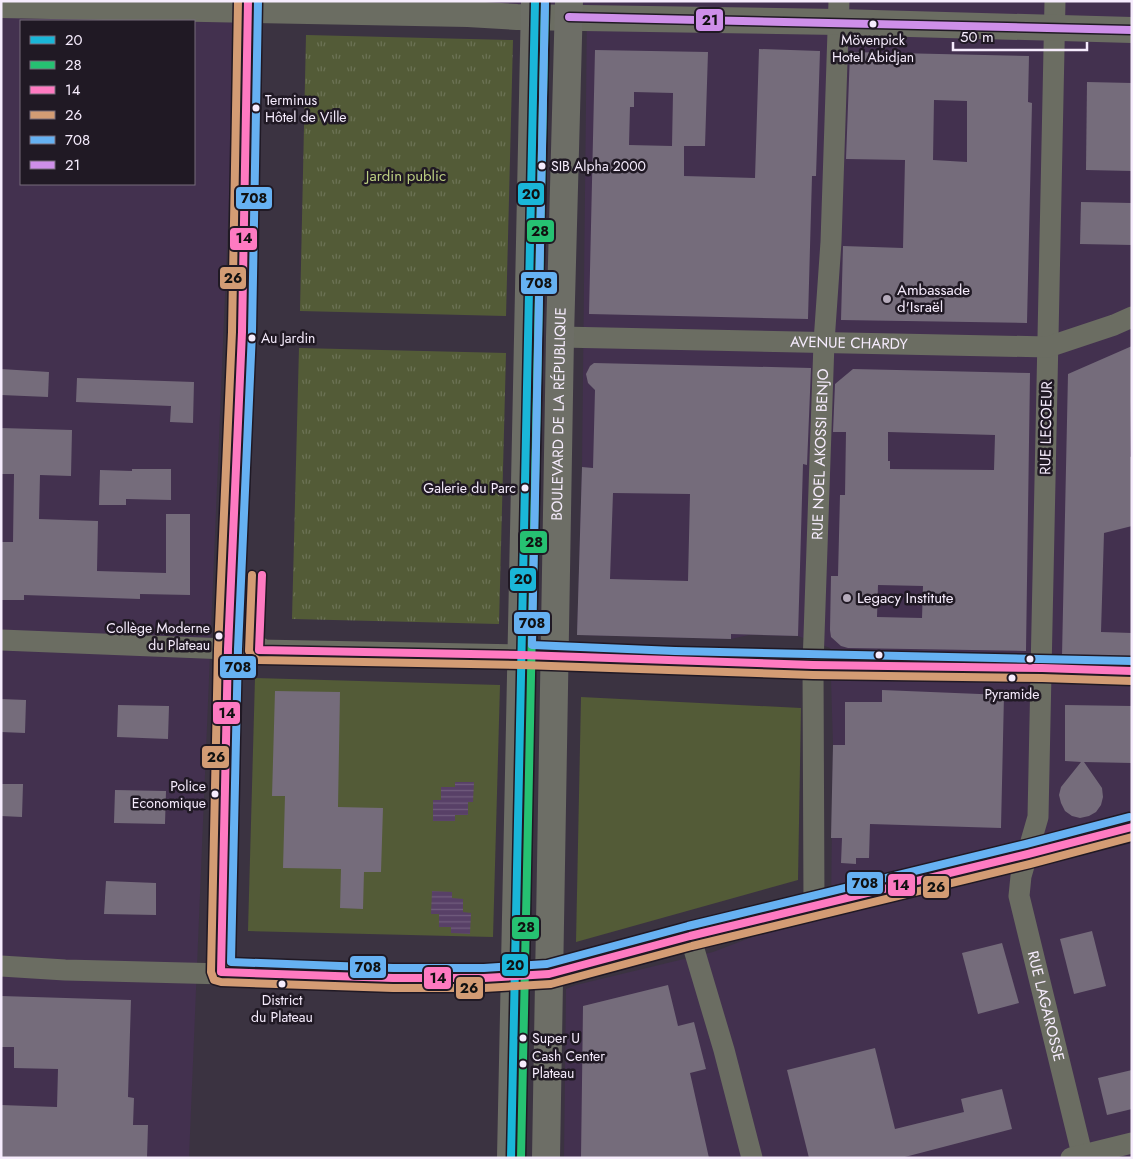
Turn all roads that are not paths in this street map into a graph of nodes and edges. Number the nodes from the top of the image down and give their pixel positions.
1 (1055, 1) edge
2 (1, 5) edge
3 (248, 6) edge
4 (535, 9) edge
5 (569, 9) edge
6 (839, 12) edge
7 (1055, 29) junction
8 (1132, 30) edge
9 (1132, 317) edge
10 (560, 337) junction
11 (824, 342) junction
12 (1048, 346) junction
13 (1, 640) edge
14 (228, 649) junction
15 (259, 650) joint
16 (522, 655) junction
17 (555, 657) junction
18 (813, 665) junction
19 (1042, 668) junction
20 (1132, 671) edge
21 (1132, 827) edge
22 (1028, 854) junction
23 (814, 906) junction
24 (690, 936) junction
25 (1, 966) edge
26 (221, 972) junction
27 (549, 974) junction
28 (515, 976) junction
29 (1132, 1143) edge
30 (1079, 1157) edge
31 (511, 1158) edge
32 (546, 1158) edge
33 (752, 1158) edge

1 - 7 street, RUE LECOEUR
2 - 3 street
3 - 4 street
3 - 14 street
4 - 5 street
4 - 16 main road
5 - 6 street
5 - 10 main road, BOULEVARD DE LA RÉPUBLIQUE
6 - 7 street
6 - 11 street, RUE NOEL AKOSSI BENJO
7 - 8 street
7 - 12 street, RUE LECOEUR
9 - 12 street, AVENUE CHARDY
10 - 11 street, AVENUE CHARDY
10 - 17 main road, BOULEVARD DE LA RÉPUBLIQUE
11 - 12 street, AVENUE CHARDY
11 - 18 street, RUE NOEL AKOSSI BENJO
12 - 19 street, RUE LECOEUR
13 - 14 street
14 - 15 street
14 - 26 street
15 - 16 street
16 - 17 street
16 - 28 main road
17 - 18 street
17 - 27 main road, BOULEVARD DE LA RÉPUBLIQUE
18 - 19 street
18 - 23 street, RUE NOEL AKOSSI BENJO
19 - 20 street
19 - 22 street, RUE LECOEUR
21 - 22 street
22 - 23 street
22 - 30 street, RUE LAGAROSSE
23 - 24 street
24 - 27 street
24 - 33 street
25 - 26 street
26 - 28 street
27 - 28 street
27 - 32 main road, BOULEVARD DE LA RÉPUBLIQUE
28 - 31 main road
29 - 30 street

